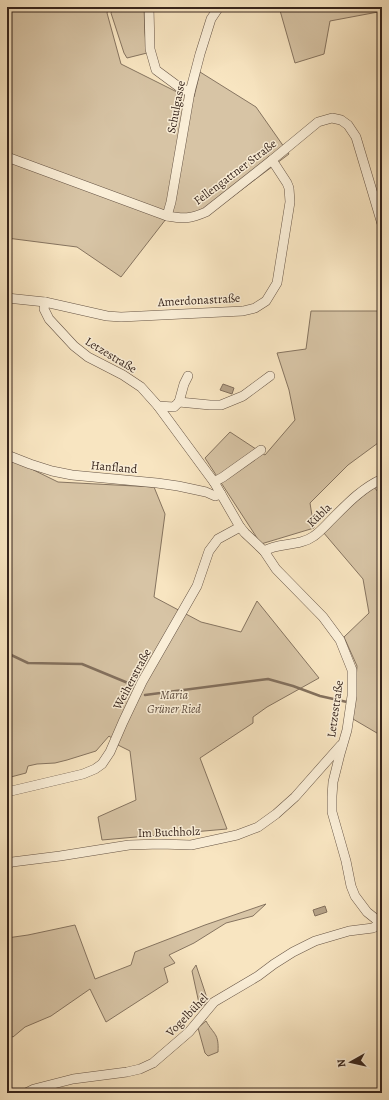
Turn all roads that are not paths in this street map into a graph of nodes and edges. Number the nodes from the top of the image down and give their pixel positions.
1 (149, 7) edge
2 (219, 7) edge
3 (190, 92) junction
4 (7, 157) edge
5 (272, 160) junction
6 (167, 216) junction
7 (382, 224) edge
8 (7, 298) edge
9 (45, 302) junction
10 (188, 376) dead end
11 (270, 376) dead end
12 (179, 402) junction
13 (158, 406) junction
14 (261, 450) dead end
15 (7, 455) edge
16 (382, 479) edge
17 (214, 482) junction
18 (221, 494) junction
19 (240, 527) junction
20 (264, 551) junction
21 (343, 743) junction
22 (7, 792) edge
23 (7, 864) edge
24 (381, 924) edge
25 (26, 1093) edge

1 - 3 street
2 - 3 street, Schulgasse
3 - 6 street, Schulgasse
4 - 6 street, Fellengattner Straße
5 - 6 street, Fellengattner Straße
5 - 7 street, Fellengattner Straße
5 - 9 street, Amerdonastraße
8 - 9 street, Amerdonastraße
9 - 13 street, Letzestraße
10 - 12 street
11 - 12 street
12 - 13 street
13 - 17 street, Letzestraße
14 - 17 street
15 - 18 street, Hanfland
16 - 20 street, Kübla
17 - 18 street, Letzestraße
18 - 19 street, Letzestraße
19 - 20 street, Letzestraße
19 - 22 street, Weiherstraße
20 - 21 street, Letzestraße
21 - 23 street, Im Buchholz
21 - 24 street, Letzestraße
24 - 25 street, Vogelbühel

